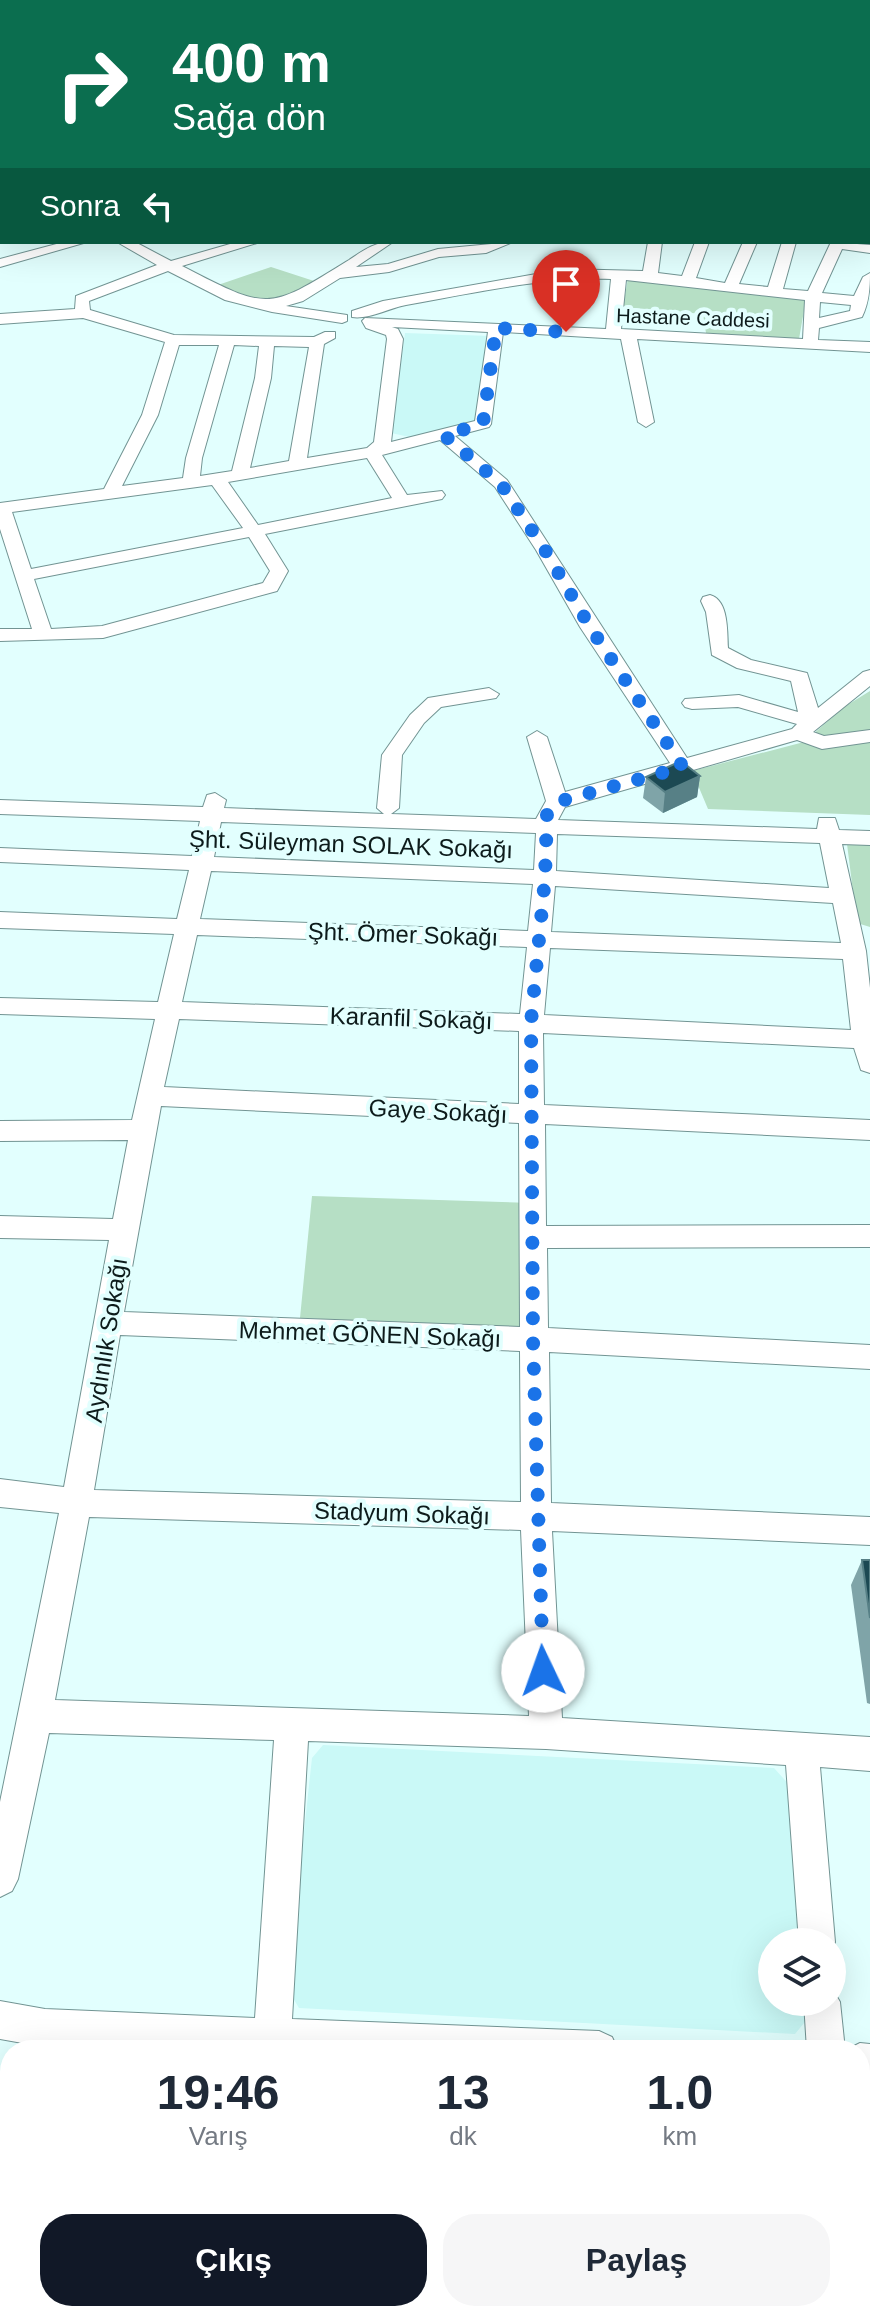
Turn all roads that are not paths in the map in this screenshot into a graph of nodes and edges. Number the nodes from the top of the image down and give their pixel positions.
1 (72, 244) edge
2 (128, 244) edge
3 (245, 244) edge
4 (382, 244) edge
5 (426, 244) edge
6 (500, 244) edge
7 (655, 244) edge
8 (701, 244) edge
9 (749, 244) edge
10 (788, 244) edge
11 (838, 244) edge
12 (843, 244) edge
13 (870, 249) edge
14 (455, 252) junction
15 (497, 259) dead end
16 (0, 263) edge
17 (166, 265) junction
18 (526, 265) dead end
19 (564, 273) junction
20 (619, 273) junction
21 (334, 274) junction
22 (650, 276) junction
23 (870, 277) edge
24 (688, 280) junction
25 (730, 288) junction
26 (774, 293) junction
27 (813, 297) junction
28 (263, 306) junction
29 (862, 310) edge
30 (83, 313) junction
31 (0, 319) edge
32 (358, 321) junction
33 (810, 325) junction
34 (496, 328) junction
35 (620, 335) junction
36 (173, 340) junction
37 (317, 342) junction
38 (227, 343) junction
39 (267, 343) junction
40 (810, 343) junction
41 (870, 347) edge
42 (646, 422) dead end
43 (444, 435) junction
44 (372, 452) junction
45 (297, 465) junction
46 (240, 473) junction
47 (217, 479) junction
48 (191, 482) junction
49 (111, 492) junction
50 (436, 495) dead end
51 (402, 501) junction
52 (1, 508) edge
53 (250, 529) junction
54 (24, 576) junction
55 (710, 601) dead end
56 (0, 635) edge
57 (43, 635) junction
58 (870, 676) edge
59 (489, 694) dead end
60 (692, 703) dead end
61 (805, 727) junction
62 (870, 736) edge
63 (537, 737) dead end
64 (683, 767) junction
65 (0, 794) edge
66 (0, 807) edge
67 (214, 808) junction
68 (388, 808) junction
69 (551, 815) junction
70 (870, 824) edge
71 (828, 830) junction
72 (870, 838) edge
73 (0, 855) edge
74 (203, 864) junction
75 (545, 878) junction
76 (843, 896) junction
77 (0, 920) edge
78 (187, 928) junction
79 (538, 938) junction
80 (854, 951) junction
81 (0, 1006) edge
82 (170, 1008) junction
83 (531, 1022) junction
84 (867, 1040) edge
85 (870, 1064) edge
86 (150, 1096) junction
87 (531, 1115) junction
88 (145, 1130) junction
89 (870, 1130) edge
90 (0, 1131) edge
91 (0, 1227) edge
92 (124, 1230) junction
93 (870, 1236) edge
94 (532, 1237) junction
95 (110, 1323) junction
96 (533, 1340) junction
97 (870, 1357) edge
98 (0, 1493) edge
99 (79, 1500) junction
100 (536, 1517) junction
101 (870, 1531) edge
102 (38, 1716) junction
103 (292, 1725) junction
104 (546, 1733) junction
105 (802, 1750) junction
106 (870, 1754) edge
107 (0, 1879) edge
108 (816, 1928) edge
109 (823, 2016) edge
110 (0, 2020) edge
111 (214, 2040) edge
112 (271, 2040) edge
113 (825, 2040) edge

1 - 16 street
2 - 17 street, Hastane Caddesi
3 - 17 street
4 - 21 street
5 - 14 street
6 - 14 street
7 - 22 street
8 - 24 street
9 - 25 street
10 - 26 street
11 - 27 street
12 - 13 street
14 - 15 street
14 - 21 street
17 - 28 street, Hastane Caddesi
17 - 30 street
18 - 19 street
19 - 20 street
19 - 32 street
20 - 22 street
20 - 35 street
21 - 28 street
22 - 24 street
23 - 29 street
24 - 25 street
25 - 26 street
26 - 27 street
27 - 29 street
27 - 33 street
28 - 32 street, Hastane Caddesi
29 - 33 street
30 - 31 street
30 - 36 street
32 - 34 street, Hastane Caddesi
32 - 37 street
32 - 44 street
33 - 40 street
34 - 35 street, Hastane Caddesi
34 - 43 street
35 - 40 street, Hastane Caddesi
35 - 42 street
36 - 38 street
36 - 49 street
37 - 39 street
37 - 45 street
38 - 39 street
38 - 48 street
39 - 46 street
40 - 41 street, Hastane Caddesi
43 - 44 street
43 - 64 street
44 - 45 street
44 - 51 street
45 - 46 street
46 - 47 street
47 - 48 street
47 - 53 street
48 - 49 street
49 - 52 street
50 - 51 street
51 - 53 street
52 - 54 street
53 - 54 street
53 - 57 street
54 - 57 street
55 - 61 street
56 - 57 street
58 - 61 street
59 - 68 street
60 - 61 street
61 - 62 street
61 - 64 street
63 - 69 street
64 - 69 street
65 - 67 street
66 - 67 street
67 - 68 street
67 - 69 street
67 - 74 street, Aydınlık Sokağı
68 - 69 street
69 - 71 street
69 - 75 street
70 - 71 street
71 - 72 street
71 - 76 street
73 - 74 street, Şht. Süleyman SOLAK Sokağı
74 - 75 street, Şht. Süleyman SOLAK Sokağı
74 - 78 street, Aydınlık Sokağı
75 - 76 street, Şht. Süleyman SOLAK Sokağı
75 - 79 street
76 - 80 street
77 - 78 street, Şht. Ömer Sokağı
78 - 79 street, Şht. Ömer Sokağı
78 - 82 street, Aydınlık Sokağı
79 - 80 street, Şht. Ömer Sokağı
79 - 83 street
80 - 84 street
81 - 82 street, Karanfil Sokağı
82 - 83 street, Karanfil Sokağı
82 - 86 street, Aydınlık Sokağı
83 - 84 street, Karanfil Sokağı
83 - 87 street
84 - 85 street
86 - 87 street, Gaye Sokağı
86 - 88 street, Aydınlık Sokağı
87 - 89 street, Gaye Sokağı
87 - 94 street
88 - 90 street
88 - 92 street, Aydınlık Sokağı
91 - 92 street
92 - 95 street, Aydınlık Sokağı
93 - 94 street
94 - 96 street
95 - 96 street, Mehmet GÖNEN Sokağı
95 - 99 street, Aydınlık Sokağı
96 - 97 street, Mehmet GÖNEN Sokağı
96 - 100 street
98 - 99 street, Stadyum Sokağı
99 - 100 street, Stadyum Sokağı
99 - 102 street, Aydınlık Sokağı
100 - 101 street, Stadyum Sokağı
100 - 104 street
102 - 103 street
102 - 107 street, Aydınlık Sokağı
103 - 104 street
103 - 112 street
104 - 105 street
105 - 106 street
105 - 108 street
109 - 113 street
110 - 111 street

